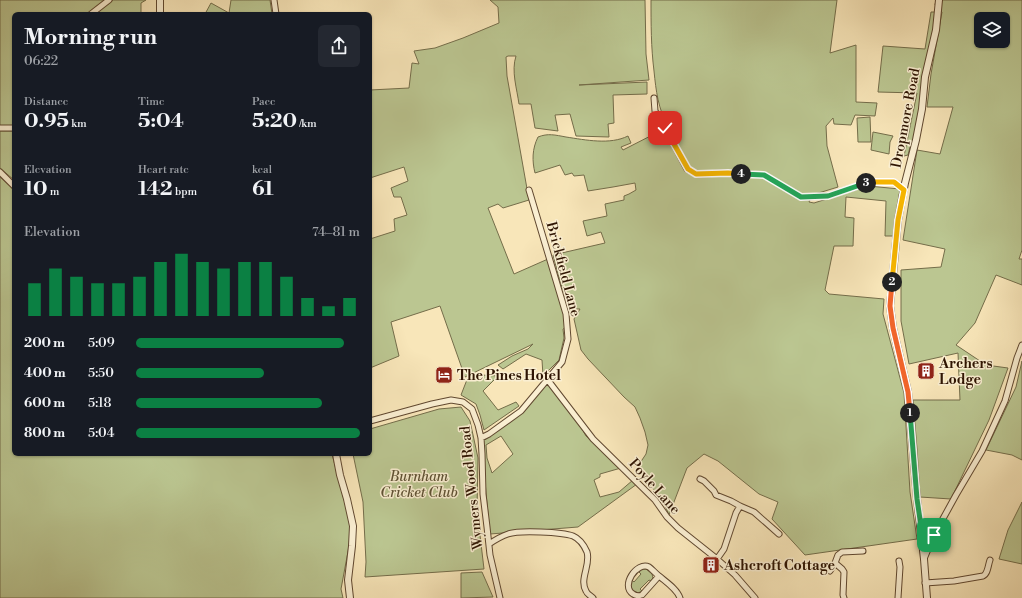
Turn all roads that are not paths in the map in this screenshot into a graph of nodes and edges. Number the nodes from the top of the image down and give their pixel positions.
1 (109, 0) edge
2 (160, 0) edge
3 (274, 0) edge
4 (939, 0) edge
5 (94, 12) edge
6 (160, 12) edge
7 (276, 12) edge
8 (654, 98) dead end
9 (0, 128) edge
10 (12, 128) edge
11 (0, 172) edge
12 (906, 181) junction
13 (894, 182) junction
14 (12, 184) edge
15 (529, 190) dead end
16 (904, 190) junction
17 (1022, 345) edge
18 (547, 379) junction
19 (372, 420) edge
20 (481, 438) junction
21 (336, 456) edge
22 (700, 479) dead end
23 (740, 506) junction
24 (922, 533) junction
25 (779, 534) dead end
26 (934, 535) junction
27 (489, 544) junction
28 (863, 551) dead end
29 (717, 559) junction
30 (924, 559) junction
31 (990, 560) dead end
32 (899, 561) dead end
33 (835, 563) junction
34 (830, 572) dead end
35 (658, 576) junction
36 (925, 583) junction
37 (350, 598) edge
38 (500, 598) edge
39 (592, 598) edge
40 (680, 598) edge
41 (754, 598) edge
42 (844, 598) edge
43 (898, 598) edge
44 (927, 598) edge

1 - 5 street
2 - 6 street
3 - 7 street
4 - 12 street, Dropmore Road
8 - 13 street
9 - 10 street
11 - 14 street
12 - 13 street
12 - 16 street, Dropmore Road
13 - 16 street
15 - 18 street, Brickfield Lane
16 - 24 street, Dropmore Road
17 - 26 street
18 - 20 street, Brickfield Lane
18 - 29 street, Poyle Lane
19 - 20 street, Wymers Wood Road
20 - 27 street, Wymers Wood Road
21 - 37 street
22 - 23 street
23 - 25 street
23 - 29 street
24 - 26 street
24 - 30 street, Dropmore Road
26 - 30 street
27 - 38 street, Wymers Wood Road
27 - 39 street
28 - 33 street
29 - 41 street, Poyle Lane
30 - 36 street, Dropmore Road
31 - 36 street
32 - 43 street
33 - 34 street
33 - 42 street
35 - 35 street
35 - 40 street
36 - 44 street, Dropmore Road

